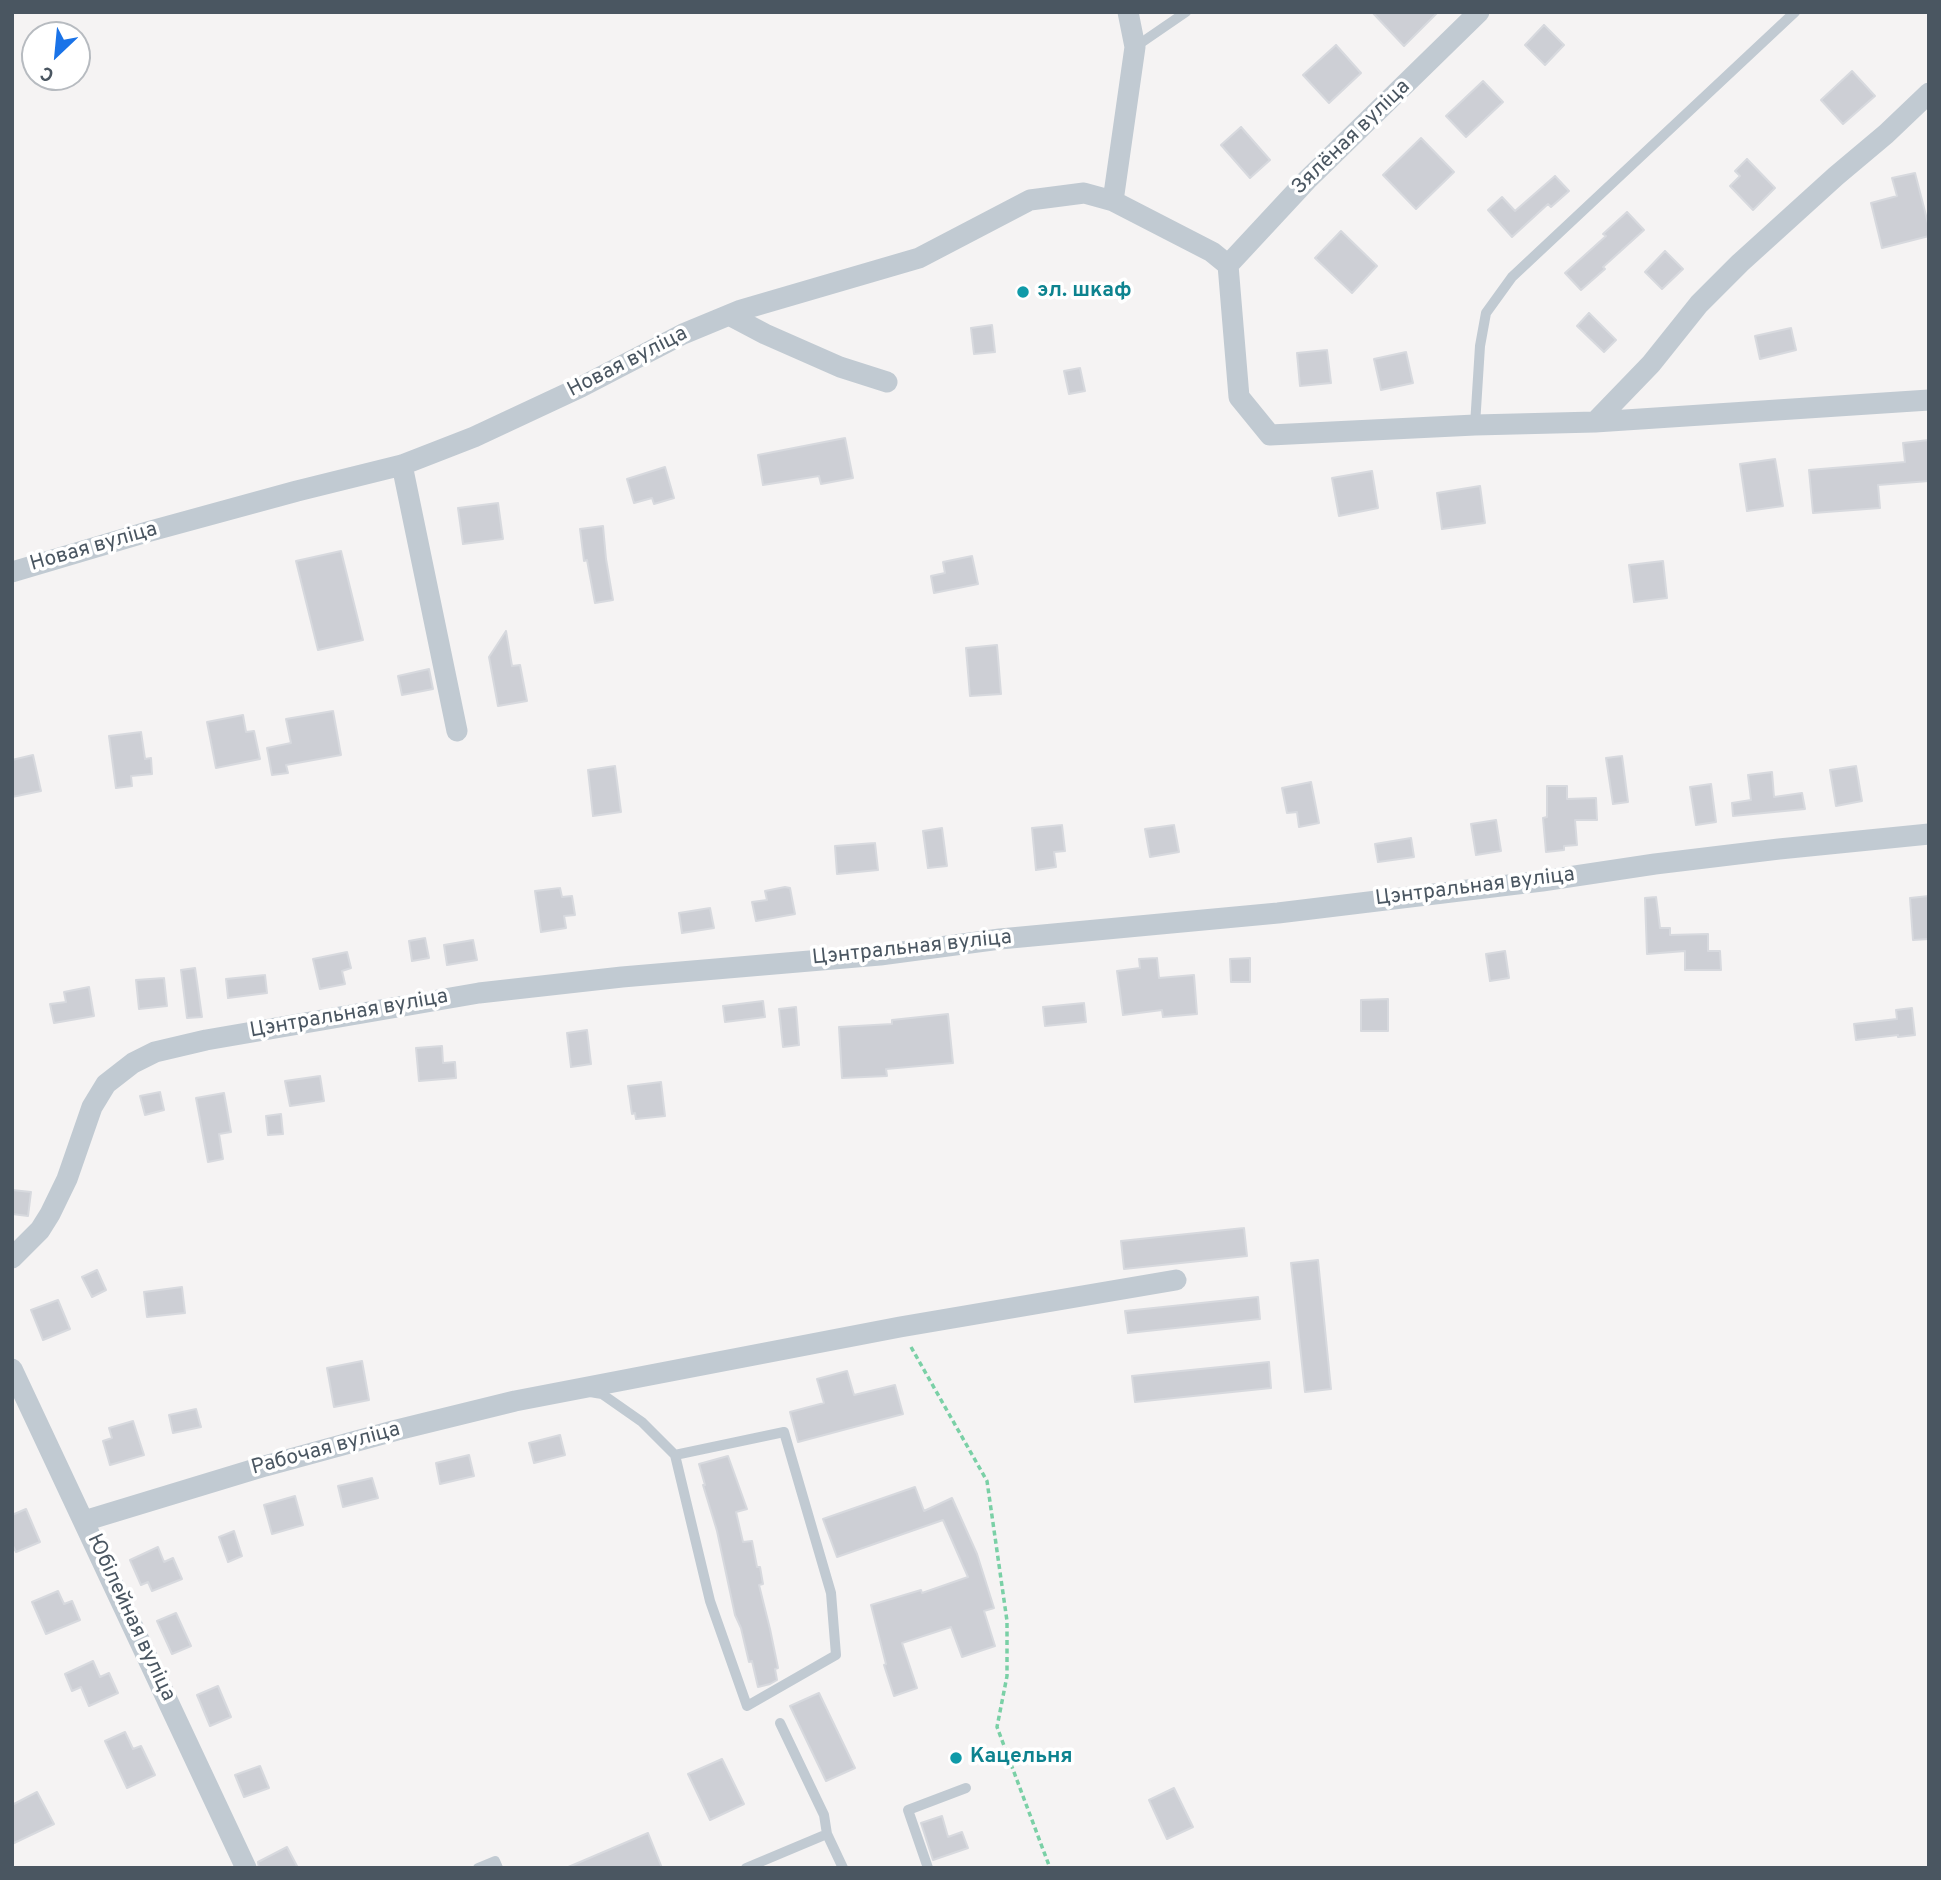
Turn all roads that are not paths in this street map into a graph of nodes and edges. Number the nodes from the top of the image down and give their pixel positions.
1 (1128, 12) edge
2 (1186, 12) edge
3 (1479, 12) edge
4 (1795, 12) edge
5 (1135, 47) junction
6 (1929, 93) edge
7 (1113, 201) junction
8 (1228, 265) junction
9 (729, 315) junction
10 (887, 382) dead end
11 (1929, 400) edge
12 (1595, 422) junction
13 (1475, 425) junction
14 (402, 465) junction
15 (12, 572) edge
16 (457, 731) dead end
17 (1929, 834) edge
18 (12, 1258) edge
19 (1176, 1280) dead end
20 (12, 1369) edge
21 (569, 1390) junction
22 (675, 1455) junction
23 (84, 1521) junction
24 (780, 1723) dead end
25 (966, 1788) dead end
26 (827, 1834) junction
27 (246, 1868) edge
28 (478, 1868) edge
29 (498, 1868) edge
30 (746, 1868) edge
31 (843, 1868) edge
32 (928, 1868) edge

1 - 5 street
2 - 5 lane
3 - 8 street, Зялёная вуліца
4 - 13 lane
5 - 7 street
6 - 12 street
7 - 8 street, Новая вуліца
7 - 9 street, Новая вуліца
8 - 13 street
9 - 10 street
9 - 14 street, Новая вуліца
11 - 12 street
12 - 13 street
14 - 15 street, Новая вуліца
14 - 16 street
17 - 18 street, Цэнтральная вуліца
19 - 21 street, Рабочая вуліца
20 - 23 street, Юбілейная вуліца
21 - 22 lane
21 - 23 street, Рабочая вуліца
22 - 22 lane
23 - 27 street, Юбілейная вуліца
24 - 26 lane
25 - 32 lane
26 - 30 lane
26 - 31 lane
28 - 29 lane

